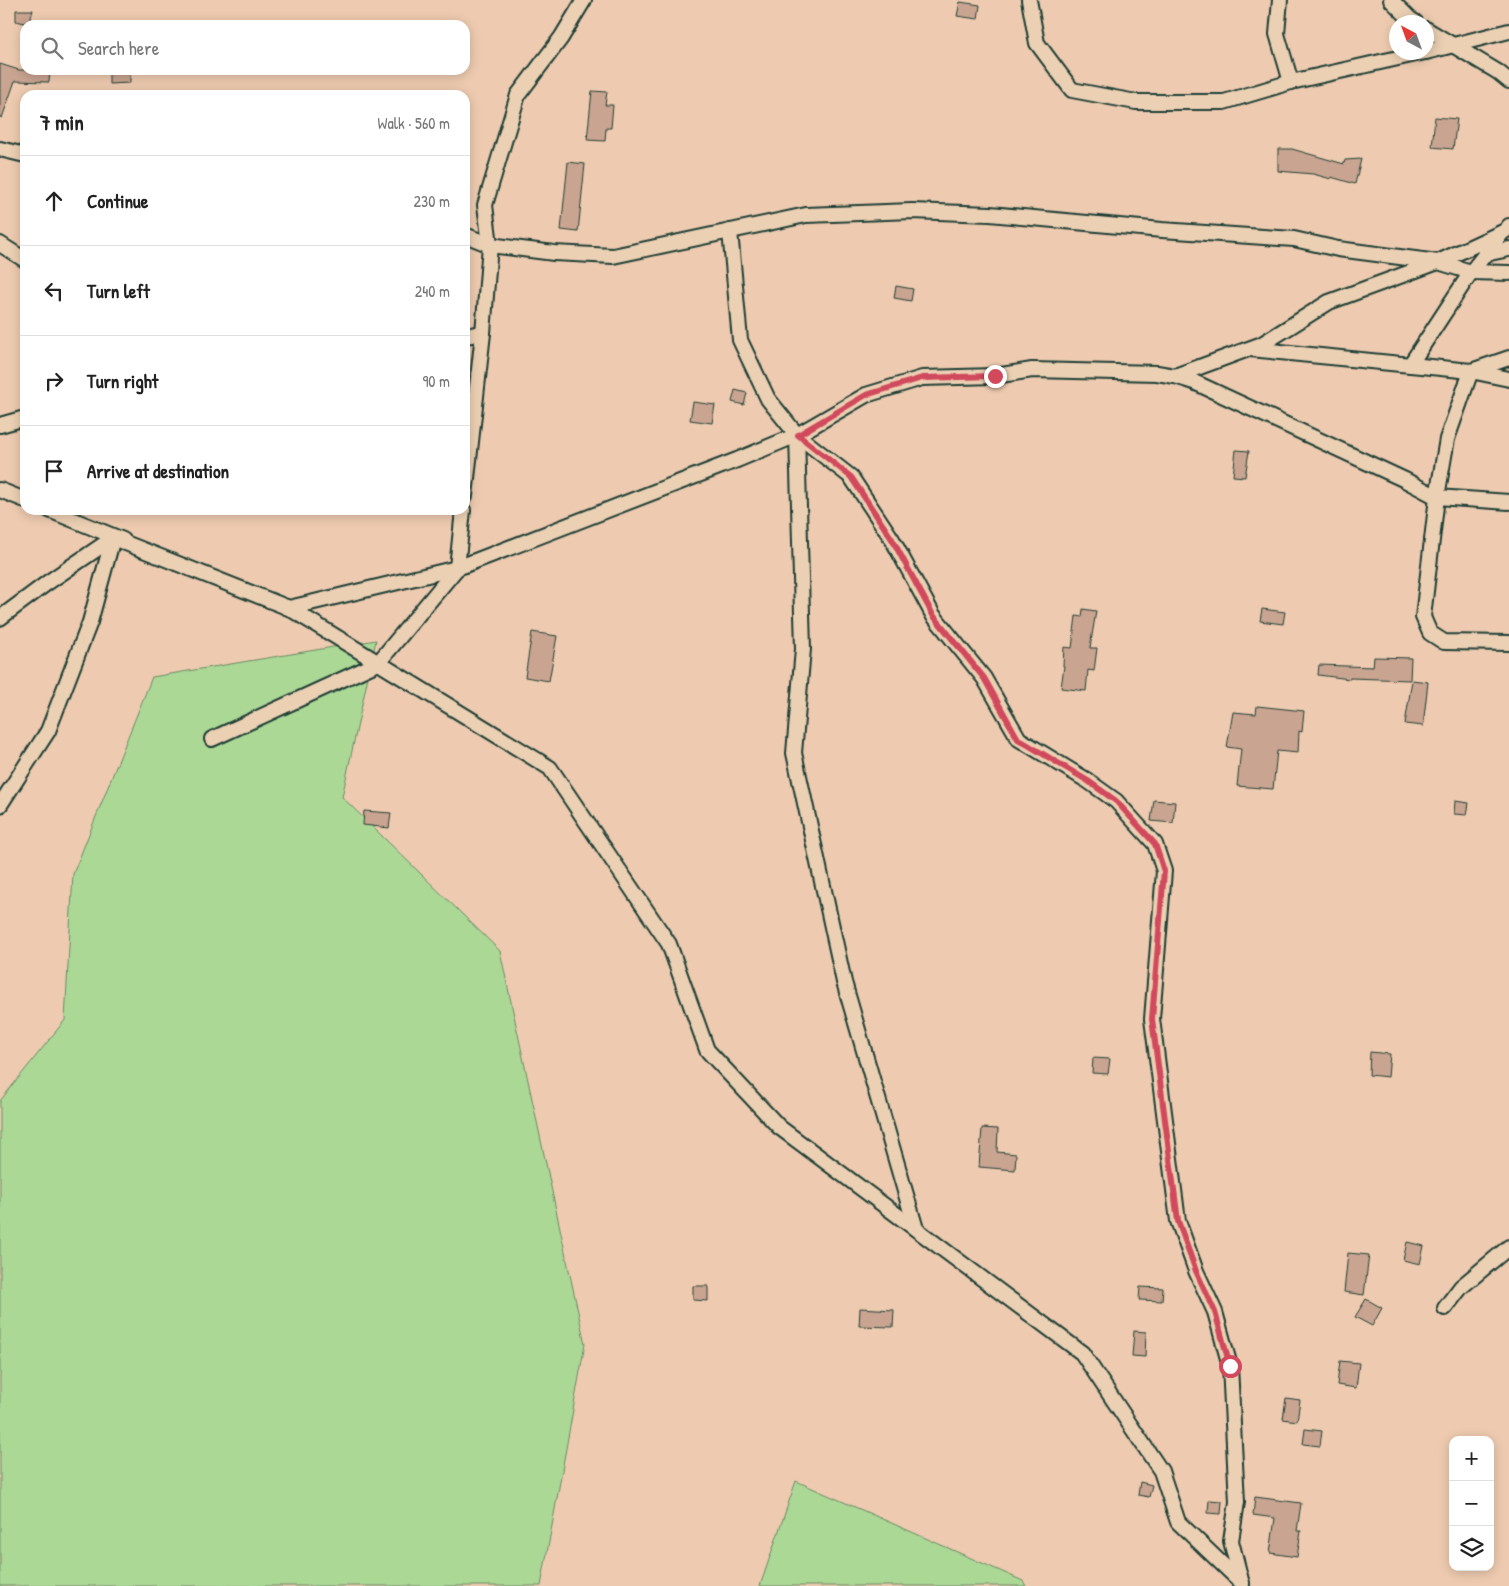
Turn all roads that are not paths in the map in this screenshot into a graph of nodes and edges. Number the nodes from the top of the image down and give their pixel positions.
1 (584, 0) edge
2 (1029, 0) edge
3 (1280, 0) edge
4 (1391, 0) edge
5 (1406, 15) edge
6 (1509, 30) edge
7 (1434, 34) edge
8 (1454, 46) junction
9 (1434, 50) edge
10 (1390, 60) edge
11 (1503, 72) edge
12 (1509, 81) edge
13 (1292, 82) junction
14 (0, 149) edge
15 (20, 154) edge
16 (1507, 228) edge
17 (730, 231) junction
18 (470, 238) edge
19 (0, 244) edge
20 (490, 245) junction
21 (1509, 249) edge
22 (1486, 254) junction
23 (20, 257) edge
24 (1438, 262) junction
25 (1471, 272) junction
26 (1509, 273) edge
27 (483, 333) junction
28 (470, 335) edge
29 (1247, 349) junction
30 (1509, 358) edge
31 (1410, 365) junction
32 (1471, 372) junction
33 (1175, 376) junction
34 (1509, 379) edge
35 (20, 419) edge
36 (0, 425) edge
37 (798, 435) junction
38 (470, 451) edge
39 (0, 490) edge
40 (1437, 497) junction
41 (20, 498) edge
42 (1509, 502) edge
43 (61, 515) edge
44 (462, 515) edge
45 (113, 538) junction
46 (457, 568) junction
47 (285, 606) junction
48 (0, 618) edge
49 (1509, 644) edge
50 (378, 663) junction
51 (212, 739) dead end
52 (0, 805) edge
53 (916, 1229) junction
54 (1509, 1247) edge
55 (1445, 1308) dead end
56 (1243, 1584) edge

1 - 20 street
2 - 13 street
3 - 13 street
4 - 5 street
6 - 8 street
7 - 8 street
8 - 9 street
8 - 11 street
10 - 13 street
11 - 12 street
14 - 15 street
16 - 22 street
16 - 24 street
17 - 20 street
17 - 24 street
17 - 37 street
18 - 20 street
19 - 23 street
20 - 27 street
21 - 22 street
22 - 25 street
24 - 25 street
24 - 29 street
25 - 26 street
25 - 31 street
27 - 28 street
27 - 38 street
29 - 31 street
29 - 33 street
30 - 32 street
31 - 32 street
32 - 34 street
32 - 40 street
33 - 37 street
33 - 40 street
35 - 36 street
37 - 46 street
37 - 53 street
37 - 56 street
39 - 41 street
40 - 42 street
40 - 49 street
43 - 47 street
44 - 46 street
45 - 47 street
45 - 48 street
45 - 52 street
46 - 47 street
46 - 50 street
47 - 50 street
50 - 51 street
50 - 53 street
53 - 56 street
54 - 55 street

